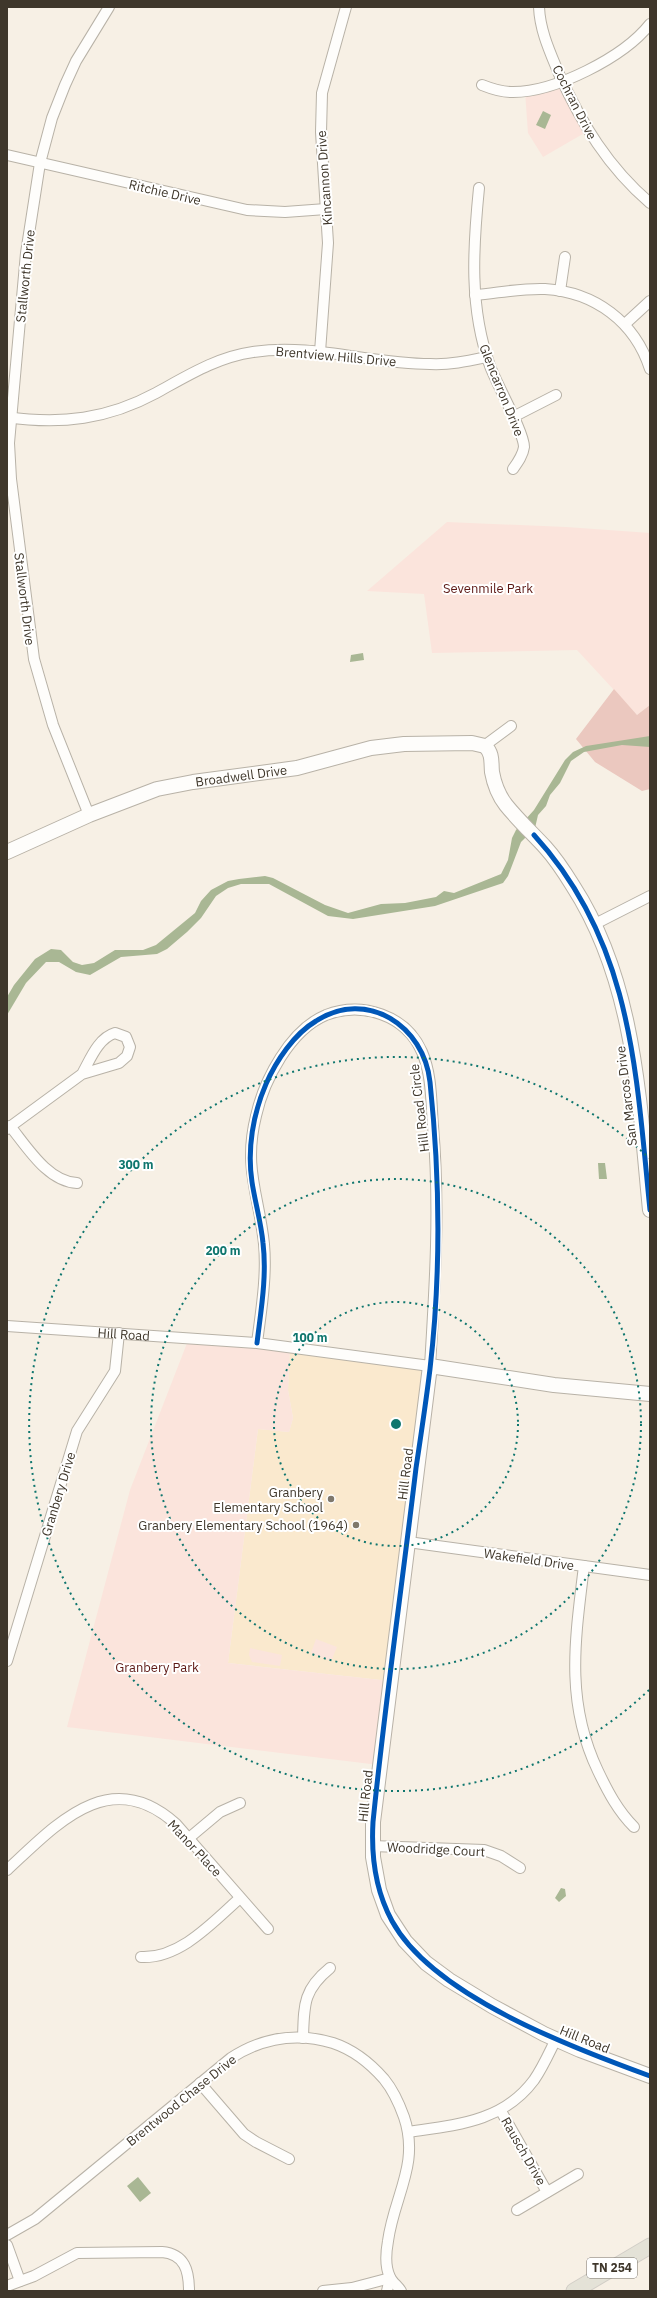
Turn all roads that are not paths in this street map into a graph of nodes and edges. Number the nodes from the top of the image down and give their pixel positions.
1 (109, 7) edge
2 (346, 7) edge
3 (539, 7) edge
4 (650, 24) edge
5 (562, 80) junction
6 (482, 85) dead end
7 (7, 155) edge
8 (40, 163) junction
9 (479, 188) dead end
10 (650, 203) edge
11 (326, 209) junction
12 (565, 257) dead end
13 (560, 291) junction
14 (475, 295) junction
15 (650, 301) edge
16 (625, 324) junction
17 (320, 352) junction
18 (487, 356) junction
19 (650, 369) edge
20 (556, 395) dead end
21 (9, 417) edge
22 (513, 417) junction
23 (513, 469) dead end
24 (511, 726) dead end
25 (485, 746) junction
26 (89, 815) junction
27 (7, 852) edge
28 (650, 896) edge
29 (595, 924) junction
30 (82, 1074) junction
31 (9, 1128) edge
32 (77, 1183) dead end
33 (650, 1210) edge
34 (7, 1326) edge
35 (119, 1333) junction
36 (257, 1343) junction
37 (430, 1366) junction
38 (650, 1394) edge
39 (408, 1542) junction
40 (584, 1566) junction
41 (650, 1575) edge
42 (7, 1661) edge
43 (240, 1803) dead end
44 (634, 1827) dead end
45 (189, 1838) junction
46 (372, 1846) junction
47 (520, 1868) dead end
48 (7, 1870) edge
49 (240, 1898) junction
50 (268, 1929) dead end
51 (141, 1957) dead end
52 (330, 1968) dead end
53 (303, 2038) junction
54 (556, 2039) junction
55 (650, 2076) edge
56 (200, 2083) junction
57 (501, 2110) junction
58 (408, 2132) junction
59 (289, 2159) dead end
60 (578, 2174) dead end
61 (547, 2192) junction
62 (517, 2210) dead end
63 (7, 2234) edge
64 (7, 2245) edge
65 (650, 2246) edge
66 (390, 2278) junction
67 (20, 2281) junction
68 (7, 2286) edge
69 (577, 2290) edge
70 (189, 2291) edge
71 (323, 2291) edge
72 (386, 2291) edge
73 (401, 2291) edge

1 - 8 street, Stallworth Drive
2 - 11 street, Kincannon Drive
3 - 5 street, Cochran Drive
4 - 5 street
5 - 6 street
5 - 10 street, Cochran Drive
7 - 8 street, Ritchie Drive
8 - 11 street, Ritchie Drive
8 - 21 street, Stallworth Drive
9 - 14 street, Glencarron Drive
11 - 17 street, Kincannon Drive
12 - 13 street
13 - 14 street
13 - 16 street
14 - 18 street, Glencarron Drive
15 - 16 street
16 - 19 street
17 - 18 street, Brentview Hills Drive
17 - 21 street, Brentview Hills Drive
18 - 22 street, Glencarron Drive
20 - 22 street
21 - 26 street, Stallworth Drive
22 - 23 street, Glencarron Drive
24 - 25 street
25 - 26 street, Broadwell Drive
25 - 29 street, San Marcos Drive
26 - 27 street, Broadwell Drive
28 - 29 street
29 - 33 street, San Marcos Drive
30 - 30 street
30 - 31 street
31 - 32 street
34 - 35 street, Hill Road
35 - 36 street, Hill Road
35 - 42 street, Granbery Drive
36 - 37 street, Hill Road
36 - 37 street, Hill Road Circle
37 - 38 street, Hill Road
37 - 39 street, Hill Road
39 - 40 street, Wakefield Drive
39 - 46 street, Hill Road
40 - 41 street, Wakefield Drive
40 - 44 street
43 - 45 street
45 - 48 street, Manor Place
45 - 49 street, Manor Place
46 - 47 street, Woodridge Court
46 - 54 street, Hill Road
49 - 50 street, Manor Place
49 - 51 street
52 - 53 street
53 - 56 street, Brentwood Chase Drive
53 - 58 street, Brentwood Chase Drive
54 - 55 street, Hill Road
54 - 57 street, Rausch Drive
56 - 59 street
56 - 63 street, Brentwood Chase Drive
57 - 58 street, Rausch Drive
57 - 61 street, Rausch Drive
58 - 66 street, Brentwood Chase Drive
60 - 61 street, Rausch Drive
61 - 62 street, Rausch Drive
64 - 67 street
65 - 69 main road, TN 254
66 - 71 street
66 - 72 street
66 - 73 street
67 - 68 street
67 - 70 street

